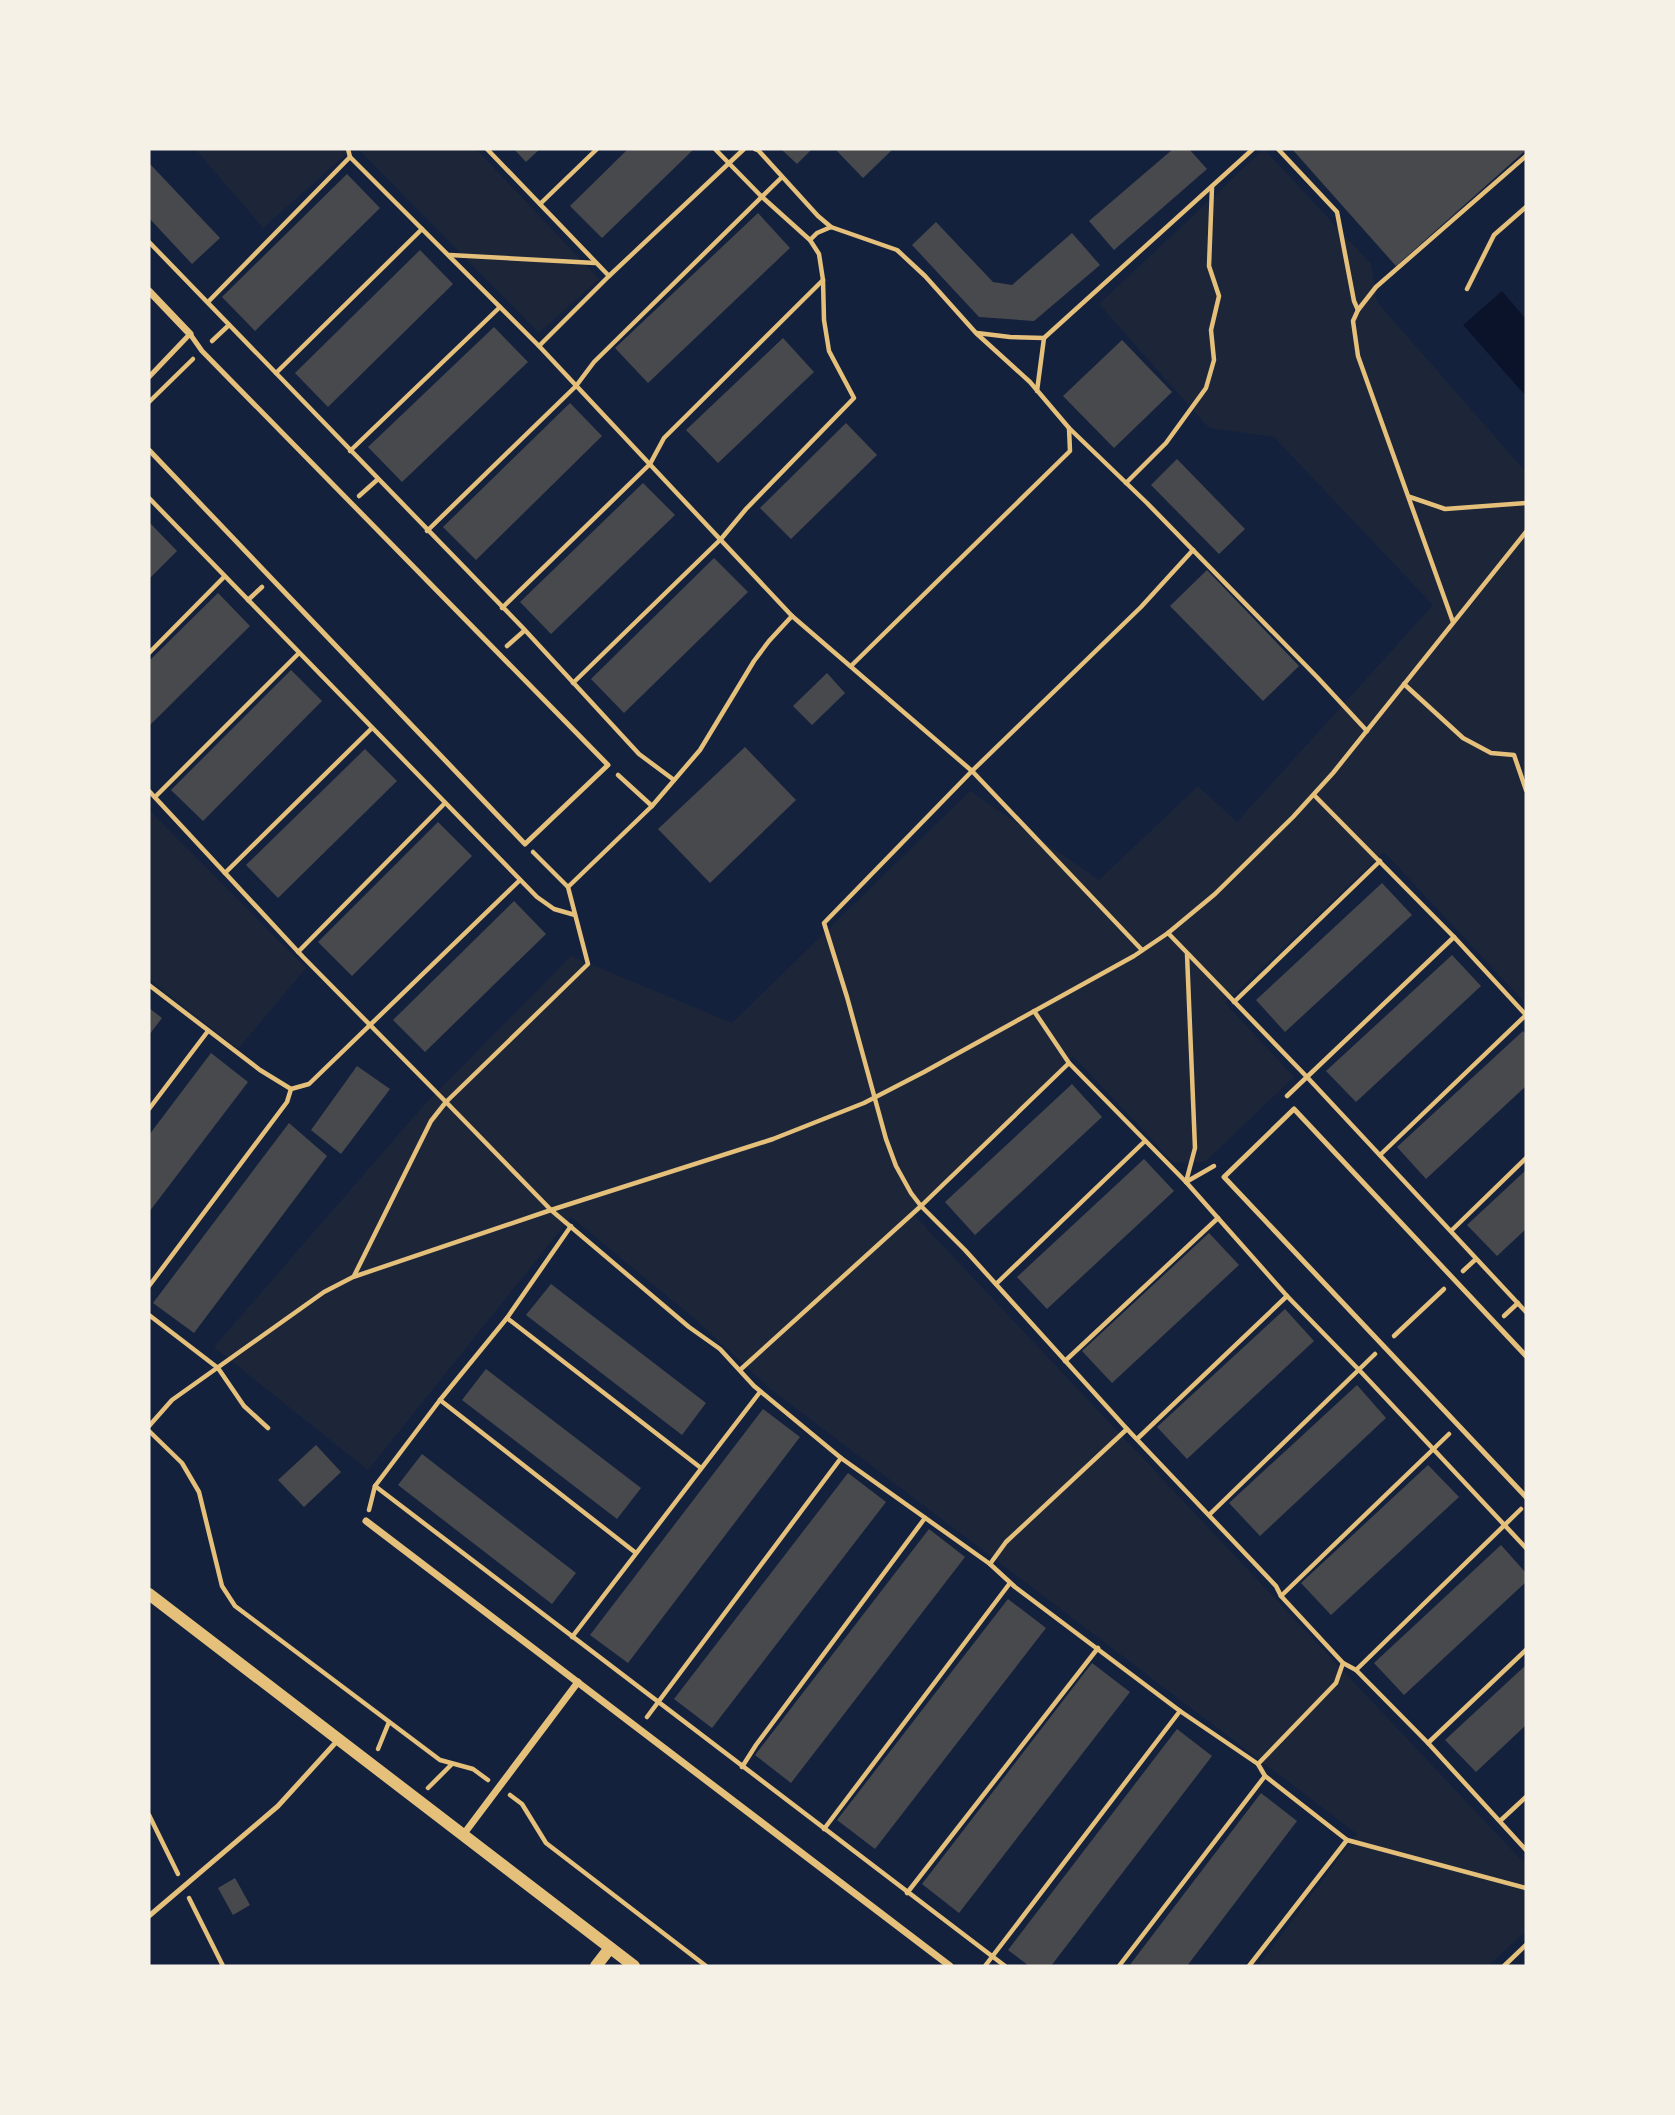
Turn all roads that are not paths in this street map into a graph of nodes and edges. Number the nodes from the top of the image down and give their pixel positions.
1 (149, 291) edge
2 (190, 334) junction
3 (149, 377) edge
4 (149, 450) edge
5 (1526, 1356) edge
6 (1526, 1497) edge
7 (366, 1521) road end
8 (149, 1594) edge
9 (578, 1682) junction
10 (338, 1740) junction
11 (463, 1835) junction
12 (149, 1916) edge
13 (610, 1948) junction
14 (596, 1966) edge
15 (634, 1966) edge
16 (950, 1966) edge

1 - 2 street
2 - 3 lane
2 - 4 lane
5 - 6 lane
7 - 9 street
8 - 10 street
9 - 11 street
9 - 16 street
10 - 11 street
10 - 12 lane
11 - 13 street
13 - 14 street
13 - 15 street

